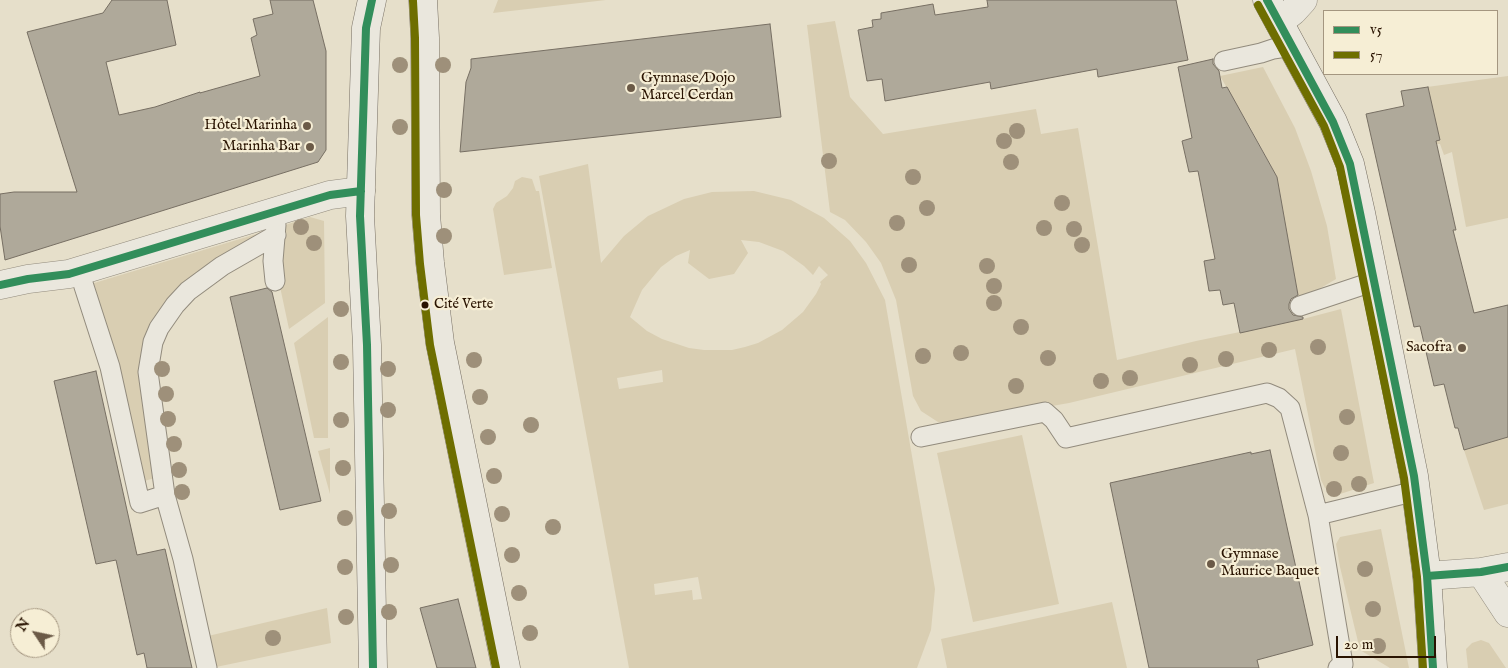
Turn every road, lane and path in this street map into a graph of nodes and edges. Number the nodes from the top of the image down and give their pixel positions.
1 (372, 0) edge
2 (423, 0) edge
3 (1303, 0) edge
4 (1273, 11) edge
5 (1293, 46) junction
6 (1224, 62) dead end
7 (361, 191) junction
8 (276, 223) junction
9 (79, 271) junction
10 (1375, 281) junction
11 (275, 282) dead end
12 (0, 286) edge
13 (1300, 306) dead end
14 (920, 437) dead end
15 (1416, 491) junction
16 (165, 494) junction
17 (1318, 515) junction
18 (1508, 567) edge
19 (1481, 572) junction
20 (1427, 576) junction
21 (1508, 613) edge
22 (1345, 667) edge
23 (207, 668) edge
24 (373, 668) edge
25 (506, 668) edge
26 (1433, 668) edge

1 - 7 main road
2 - 25 main road
3 - 4 main road
4 - 5 main road
5 - 6 lane
5 - 10 main road
7 - 8 main road
7 - 24 main road
8 - 9 main road
8 - 11 lane
8 - 16 lane
9 - 12 main road
9 - 16 lane
10 - 13 lane
10 - 15 main road
14 - 17 lane
15 - 17 lane
15 - 20 main road
16 - 23 lane
17 - 22 lane
18 - 19 main road
19 - 20 main road
19 - 21 main road
20 - 26 main road

